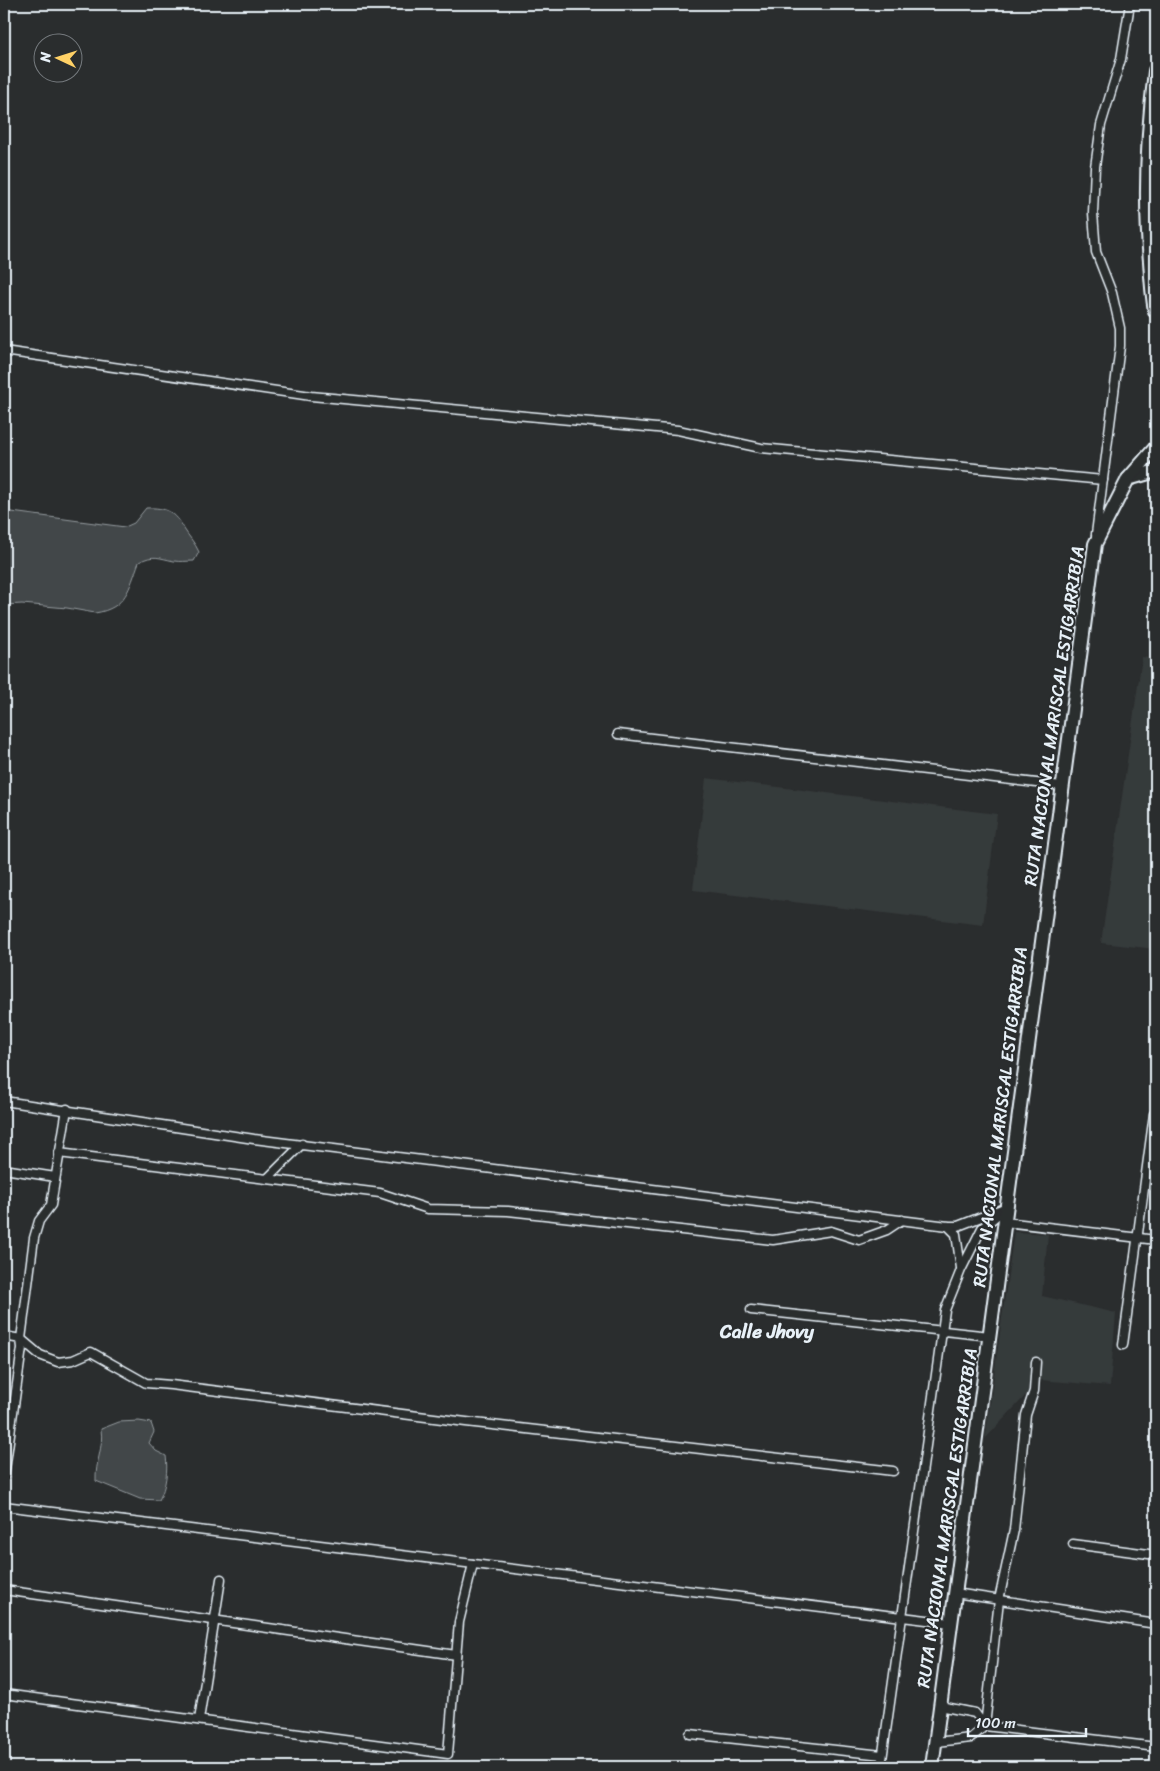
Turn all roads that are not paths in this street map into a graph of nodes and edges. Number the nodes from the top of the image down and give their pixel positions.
1 (1130, 4) edge
2 (1156, 71) edge
3 (1156, 310) edge
4 (4, 351) edge
5 (1156, 447) edge
6 (1156, 471) edge
7 (1128, 479) junction
8 (1103, 480) junction
9 (1095, 544) junction
10 (618, 734) dead end
11 (1062, 786) junction
12 (4, 1101) edge
13 (67, 1109) junction
14 (1154, 1114) dead end
15 (302, 1144) junction
16 (59, 1153) junction
17 (4, 1169) edge
18 (55, 1178) junction
19 (267, 1180) junction
20 (1007, 1207) junction
21 (902, 1220) junction
22 (1005, 1222) junction
23 (948, 1226) junction
24 (1137, 1237) junction
25 (1156, 1240) edge
26 (961, 1270) junction
27 (752, 1310) dead end
28 (941, 1332) junction
29 (4, 1336) edge
30 (990, 1336) junction
31 (21, 1339) junction
32 (1122, 1345) dead end
33 (1036, 1362) dead end
34 (892, 1471) dead end
35 (4, 1477) edge
36 (4, 1506) edge
37 (1073, 1544) dead end
38 (1156, 1555) edge
39 (473, 1564) junction
40 (221, 1579) dead end
41 (4, 1590) edge
42 (956, 1593) junction
43 (999, 1600) junction
44 (901, 1617) junction
45 (214, 1620) junction
46 (951, 1623) junction
47 (1156, 1624) edge
48 (456, 1655) junction
49 (4, 1694) edge
50 (940, 1706) junction
51 (198, 1720) junction
52 (986, 1726) junction
53 (690, 1734) dead end
54 (936, 1742) junction
55 (1156, 1747) edge
56 (882, 1756) junction
57 (881, 1767) edge
58 (932, 1767) edge

1 - 8 street
2 - 3 highway
4 - 8 street
5 - 7 main road, RUTA NACIONAL MARISCAL ESTIGARRIBIA
6 - 7 main road
7 - 9 main road, RUTA NACIONAL MARISCAL ESTIGARRIBIA
8 - 9 street
9 - 11 main road, RUTA NACIONAL MARISCAL ESTIGARRIBIA
10 - 11 street
11 - 20 main road, RUTA NACIONAL MARISCAL ESTIGARRIBIA
12 - 13 street
13 - 15 street
13 - 16 street
14 - 24 street
15 - 19 street
15 - 21 street
16 - 18 street
16 - 19 street
17 - 18 street
18 - 31 street
19 - 21 street
20 - 22 main road, RUTA NACIONAL MARISCAL ESTIGARRIBIA
20 - 23 street
20 - 26 street
21 - 23 street
22 - 24 street
22 - 30 main road, RUTA NACIONAL MARISCAL ESTIGARRIBIA
23 - 26 street
24 - 25 street
24 - 32 street
26 - 28 street
27 - 28 street
28 - 30 street
28 - 44 street
29 - 31 street
30 - 42 main road, RUTA NACIONAL MARISCAL ESTIGARRIBIA
31 - 34 street
31 - 35 street
33 - 43 street
36 - 39 street
37 - 38 street
39 - 44 street
39 - 48 street
40 - 45 street
41 - 45 street
42 - 43 street
42 - 46 main road, RUTA NACIONAL MARISCAL ESTIGARRIBIA
43 - 47 street
43 - 52 street
44 - 46 street
44 - 56 street
45 - 48 street
45 - 51 street
46 - 50 main road, RUTA NACIONAL MARISCAL ESTIGARRIBIA
48 - 51 street
49 - 51 street
50 - 52 street
50 - 54 main road, RUTA NACIONAL MARISCAL ESTIGARRIBIA
52 - 54 street
52 - 55 street
53 - 56 street
54 - 58 main road, RUTA NACIONAL MARISCAL ESTIGARRIBIA
56 - 57 street

